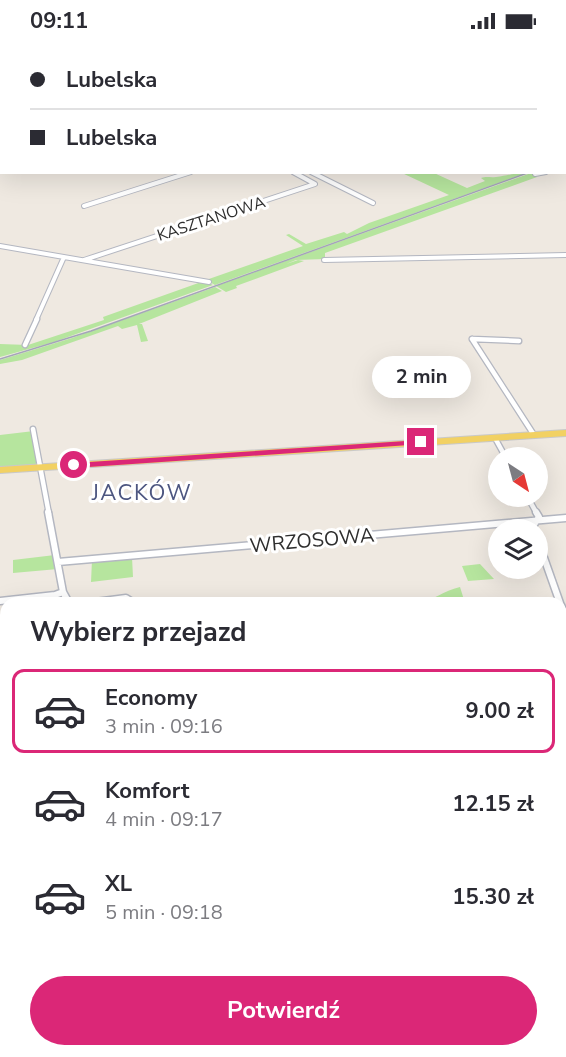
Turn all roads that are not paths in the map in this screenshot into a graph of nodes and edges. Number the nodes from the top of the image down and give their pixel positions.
1 (185, 174) edge
2 (297, 174) edge
3 (315, 174) edge
4 (373, 203) dead end
5 (84, 206) dead end
6 (0, 246) edge
7 (566, 255) edge
8 (64, 257) junction
9 (84, 260) junction
10 (324, 260) dead end
11 (209, 282) dead end
12 (519, 341) dead end
13 (25, 345) dead end
14 (33, 429) dead end
15 (566, 433) edge
16 (534, 435) junction
17 (495, 438) junction
18 (500, 447) edge
19 (40, 467) junction
20 (0, 470) edge
21 (566, 518) edge
22 (548, 519) edge
23 (488, 524) edge
24 (58, 562) junction
25 (548, 568) edge
26 (63, 592) junction
27 (37, 597) edge
28 (66, 597) edge
29 (558, 597) edge

1 - 5 street
2 - 9 street, KASZTANOWA
3 - 4 street
6 - 8 street
7 - 10 street
8 - 9 street
8 - 13 street
9 - 11 street
12 - 16 street
14 - 19 street
15 - 16 main road
16 - 17 main road
17 - 18 street
17 - 19 main road
19 - 20 main road
19 - 24 street
21 - 22 street, WRZOSOWA
23 - 24 street, WRZOSOWA
24 - 26 street
25 - 29 street
26 - 27 street
26 - 28 street

